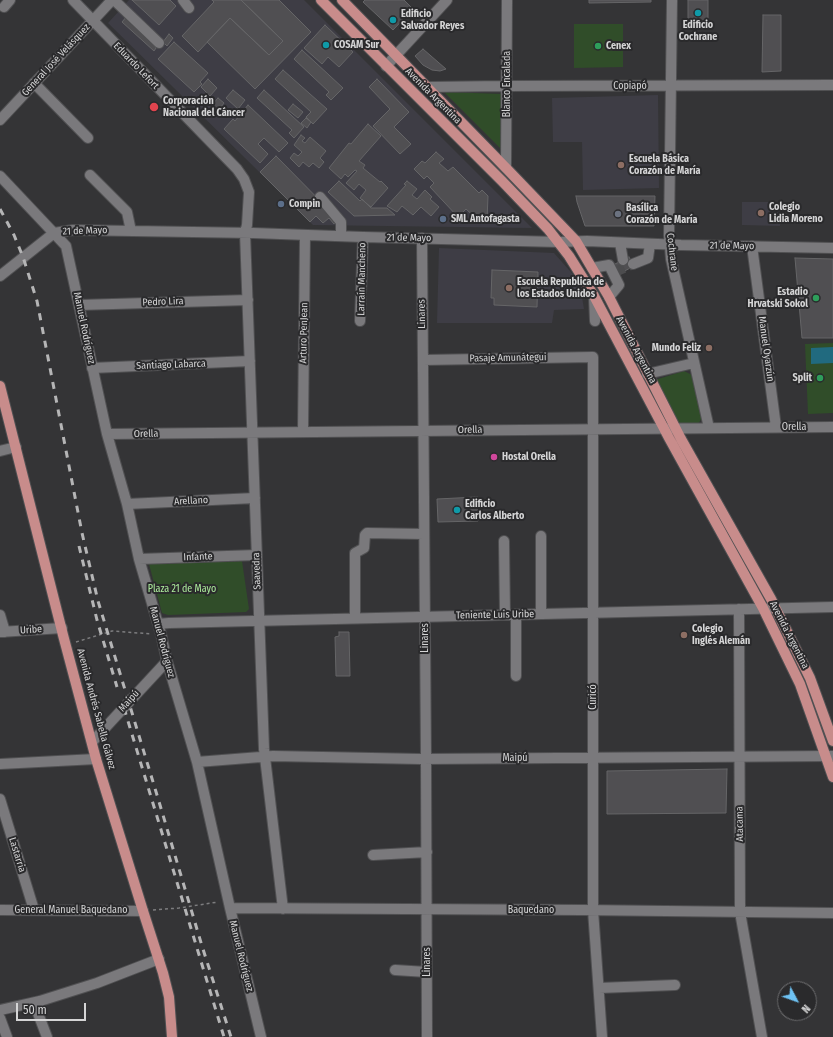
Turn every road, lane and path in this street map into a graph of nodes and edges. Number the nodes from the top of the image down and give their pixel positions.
1 (73, 0) edge
2 (113, 0) edge
3 (321, 0) edge
4 (342, 0) edge
5 (447, 0) edge
6 (507, 0) edge
7 (672, 0) edge
8 (93, 21) junction
9 (159, 43) dead end
10 (396, 55) junction
11 (386, 66) junction
12 (34, 83) junction
13 (507, 86) junction
14 (671, 86) junction
15 (833, 86) edge
16 (428, 87) junction
17 (0, 120) edge
18 (88, 138) dead end
19 (506, 168) junction
20 (90, 175) dead end
21 (0, 176) edge
22 (320, 197) dead end
23 (131, 231) junction
24 (54, 233) junction
25 (245, 233) junction
26 (305, 235) junction
27 (341, 236) junction
28 (363, 237) junction
29 (422, 238) junction
30 (576, 241) junction
31 (558, 242) junction
32 (620, 243) junction
33 (650, 244) junction
34 (670, 245) junction
35 (752, 246) junction
36 (833, 248) edge
37 (623, 260) dead end
38 (633, 264) tunnel mouth
39 (592, 268) junction
40 (0, 276) edge
41 (594, 296) junction
42 (609, 297) junction
43 (248, 300) junction
44 (79, 305) junction
45 (360, 321) dead end
46 (595, 321) dead end
47 (593, 357) joint
48 (422, 360) junction
49 (250, 361) junction
50 (694, 363) junction
51 (92, 368) junction
52 (647, 374) junction
53 (0, 386) edge
54 (776, 427) junction
55 (833, 427) edge
56 (670, 428) junction
57 (709, 428) junction
58 (594, 429) junction
59 (423, 431) junction
60 (252, 432) junction
61 (303, 432) junction
62 (107, 434) junction
63 (16, 447) junction
64 (0, 451) edge
65 (255, 498) junction
66 (127, 504) junction
67 (424, 534) junction
68 (541, 536) dead end
69 (504, 541) dead end
70 (257, 555) junction
71 (139, 560) junction
72 (833, 607) edge
73 (763, 608) junction
74 (775, 608) junction
75 (739, 609) junction
76 (593, 612) junction
77 (516, 614) junction
78 (541, 614) junction
79 (0, 615) edge
80 (505, 615) junction
81 (425, 617) junction
82 (355, 618) junction
83 (259, 620) junction
84 (62, 628) junction
85 (159, 629) junction
86 (3, 632) edge
87 (76, 643) dead end
88 (167, 661) junction
89 (516, 676) dead end
90 (833, 741) edge
91 (92, 742) junction
92 (264, 756) junction
93 (829, 756) edge
94 (739, 757) junction
95 (593, 758) junction
96 (96, 759) junction
97 (426, 759) junction
98 (197, 762) junction
99 (0, 764) edge
100 (833, 777) edge
101 (0, 800) edge
102 (427, 852) junction
103 (373, 855) dead end
104 (229, 905) junction
105 (283, 909) junction
106 (427, 909) junction
107 (0, 910) edge
108 (34, 910) junction
109 (593, 910) junction
110 (143, 911) junction
111 (740, 912) junction
112 (833, 913) edge
113 (159, 959) junction
114 (394, 970) dead end
115 (427, 972) junction
116 (675, 985) dead end
117 (599, 988) junction
118 (34, 1003) junction
119 (0, 1010) edge
120 (0, 1018) edge
121 (7, 1037) edge
122 (47, 1037) edge
123 (172, 1037) edge
124 (261, 1037) edge
125 (427, 1037) edge
126 (602, 1037) edge
127 (762, 1037) edge

1 - 8 street, Eduardo Lefort
2 - 8 street, General José Velásquez
2 - 9 street
3 - 11 main road, Avenida Argentina
4 - 10 main road, Avenida Argentina
5 - 10 street
6 - 13 street, Blanco Encalada
7 - 14 street, Cochrane
8 - 12 street, General José Velásquez
8 - 25 street, Eduardo Lefort
10 - 11 street
10 - 16 main road, Avenida Argentina
11 - 31 main road, Avenida Argentina
12 - 17 street, General José Velásquez
12 - 18 street
13 - 14 street, Copiapó
13 - 16 street, Copiapó
13 - 19 street, Blanco Encalada
14 - 15 street, Copiapó
14 - 34 street, Cochrane
16 - 19 main road, Avenida Argentina
19 - 30 main road, Avenida Argentina
20 - 23 street
21 - 24 street, Manuel Rodríguez
22 - 27 street
23 - 24 street, 21 de Mayo
23 - 25 street, 21 de Mayo
24 - 40 street, 21 de Mayo
24 - 44 street, Manuel Rodríguez
25 - 26 street, 21 de Mayo
25 - 43 street, Saavedra
26 - 27 street, 21 de Mayo
26 - 61 street, Arturo PenJean
27 - 28 street, 21 de Mayo
28 - 29 street, 21 de Mayo
28 - 45 street, Larraín Mancheno
29 - 31 street, 21 de Mayo
29 - 48 street, Linares
30 - 31 street, 21 de Mayo
30 - 32 street, 21 de Mayo
30 - 39 main road, Avenida Argentina
31 - 41 main road, Avenida Argentina
32 - 33 street, 21 de Mayo
32 - 37 street
33 - 34 street, 21 de Mayo
33 - 38 street
34 - 35 street, 21 de Mayo
34 - 50 street, Cochrane
35 - 36 street, 21 de Mayo
35 - 54 street, Manuel Oyarzún
39 - 42 main road, Avenida Argentina
39 - 42 street
41 - 46 street
41 - 56 main road, Avenida Argentina
42 - 52 main road, Avenida Argentina
43 - 44 street, Pedro Lira
43 - 49 street, Saavedra
44 - 51 street, Manuel Rodríguez
47 - 48 street, Pasaje Amunátegui
47 - 58 street, Curicó
48 - 59 street, Linares
49 - 51 street, Santiago Labarca
49 - 60 street, Saavedra
50 - 52 street
50 - 57 street, Cochrane
51 - 62 street, Manuel Rodríguez
52 - 56 main road, Avenida Argentina
53 - 63 main road, Avenida Andrés Sabella Gálvez
54 - 55 street, Orella
54 - 57 street, Orella
56 - 57 street, Orella
56 - 58 street, Orella
56 - 73 main road, Avenida Argentina
56 - 74 main road, Avenida Argentina
58 - 59 street, Orella
58 - 76 street, Curicó
59 - 61 street, Orella
59 - 67 street, Linares
60 - 61 street, Orella
60 - 62 street, Orella
60 - 65 street, Saavedra
62 - 66 street, Manuel Rodríguez
63 - 64 street
63 - 84 main road, Avenida Andrés Sabella Gálvez
65 - 66 street, Arellano
65 - 70 street, Saavedra
66 - 71 street, Manuel Rodríguez
67 - 81 street, Linares
67 - 82 street
68 - 78 street
69 - 80 street
70 - 71 street, Infante
70 - 83 street, Saavedra
71 - 85 street, Manuel Rodríguez
72 - 74 street, Teniente Luis Uribe
73 - 74 street, Teniente Luis Uribe
73 - 75 street, Teniente Luis Uribe
73 - 93 main road, Avenida Argentina
74 - 90 main road, Avenida Argentina
75 - 76 street, Teniente Luis Uribe
75 - 94 street, Atacama
76 - 78 street, Teniente Luis Uribe
76 - 95 street, Curicó
77 - 78 street, Teniente Luis Uribe
77 - 80 street, Teniente Luis Uribe
77 - 89 street
79 - 86 street
80 - 81 street, Teniente Luis Uribe
81 - 82 street, Teniente Luis Uribe
81 - 97 street, Linares
82 - 83 street, Teniente Luis Uribe
83 - 85 street, Teniente Luis Uribe
83 - 92 street, Saavedra
84 - 86 street, Uribe
84 - 91 main road, Avenida Andrés Sabella Gálvez
85 - 87 path
85 - 88 street, Manuel Rodríguez
88 - 91 street, Maipú
88 - 98 street, Manuel Rodríguez
91 - 96 main road, Avenida Andrés Sabella Gálvez
92 - 97 street, Maipú
92 - 98 street, Maipú
92 - 105 street, Saavedra
93 - 94 street, Maipú
93 - 100 main road, Avenida Argentina
94 - 95 street, Maipú
94 - 111 street, Atacama
95 - 97 street, Maipú
95 - 109 street, Curicó
96 - 99 street
96 - 110 main road, Avenida Andrés Sabella Gálvez
97 - 102 street, Linares
98 - 104 street, Manuel Rodríguez
101 - 108 street, Lastarria
102 - 103 street
102 - 106 street, Linares
104 - 105 street, Baquedano
104 - 110 path
104 - 124 street, Manuel Rodríguez
105 - 106 street, Baquedano
106 - 109 street, Baquedano
106 - 115 street, Linares
107 - 108 street, General Manuel Baquedano
108 - 110 street, General Manuel Baquedano
109 - 111 street, Baquedano
109 - 117 street, Curicó
110 - 113 main road, Avenida Andrés Sabella Gálvez
111 - 112 street, Baquedano
111 - 127 street, Atacama
113 - 118 street
113 - 123 main road, Avenida Andrés Sabella Gálvez
114 - 115 street
115 - 125 street, Linares
116 - 117 street
117 - 126 street, Curicó
118 - 119 street
118 - 122 street
120 - 121 street

